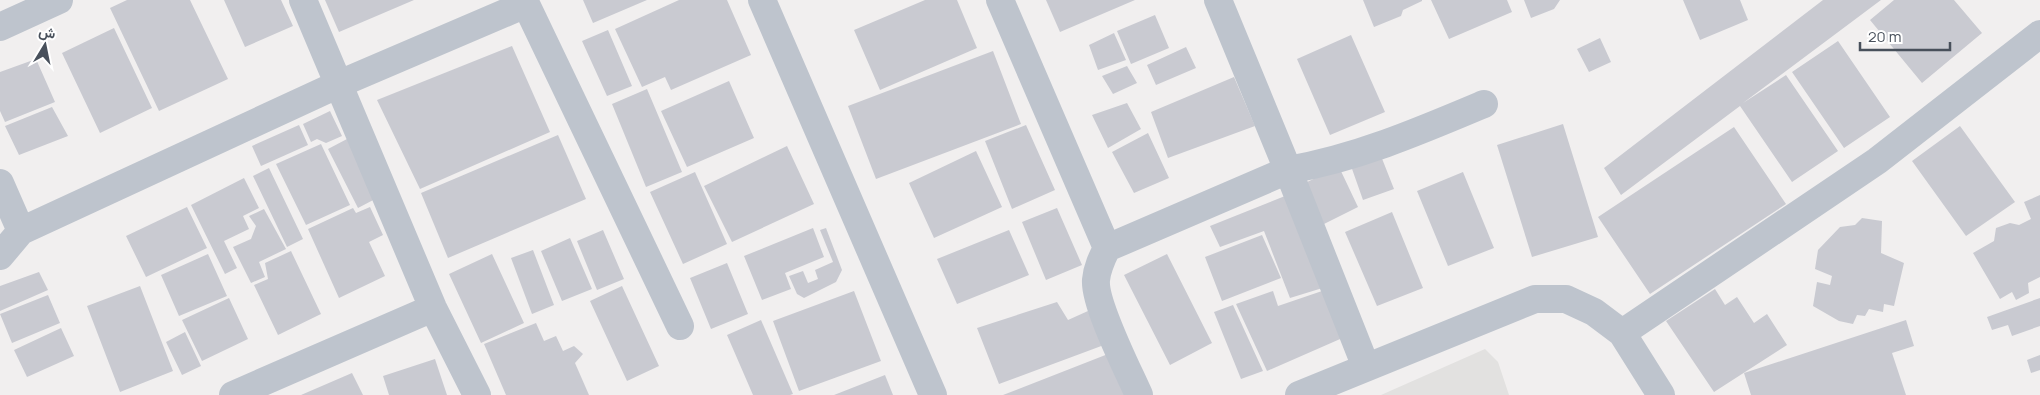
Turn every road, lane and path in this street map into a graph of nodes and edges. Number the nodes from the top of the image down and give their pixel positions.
1 (59, 0) edge
2 (303, 0) edge
3 (762, 0) edge
4 (1000, 0) edge
5 (1218, 0) edge
6 (525, 2) edge
7 (0, 27) edge
8 (2040, 34) edge
9 (339, 84) junction
10 (1484, 104) dead end
11 (1288, 170) junction
12 (0, 183) edge
13 (22, 231) junction
14 (1107, 248) junction
15 (0, 256) edge
16 (433, 308) junction
17 (680, 326) dead end
18 (1622, 333) junction
19 (1366, 367) junction
20 (234, 395) edge
21 (477, 395) edge
22 (933, 395) edge
23 (1139, 395) edge
24 (1299, 395) edge
25 (1661, 395) edge

1 - 7 street
2 - 9 street
3 - 22 street
4 - 14 street
5 - 11 street
6 - 9 street
6 - 17 street
8 - 18 street
9 - 13 street
9 - 16 street
10 - 11 street
11 - 14 street
11 - 19 street
12 - 13 street
13 - 15 street
14 - 23 street
16 - 20 street
16 - 21 street
18 - 19 street
18 - 25 street
19 - 24 street

